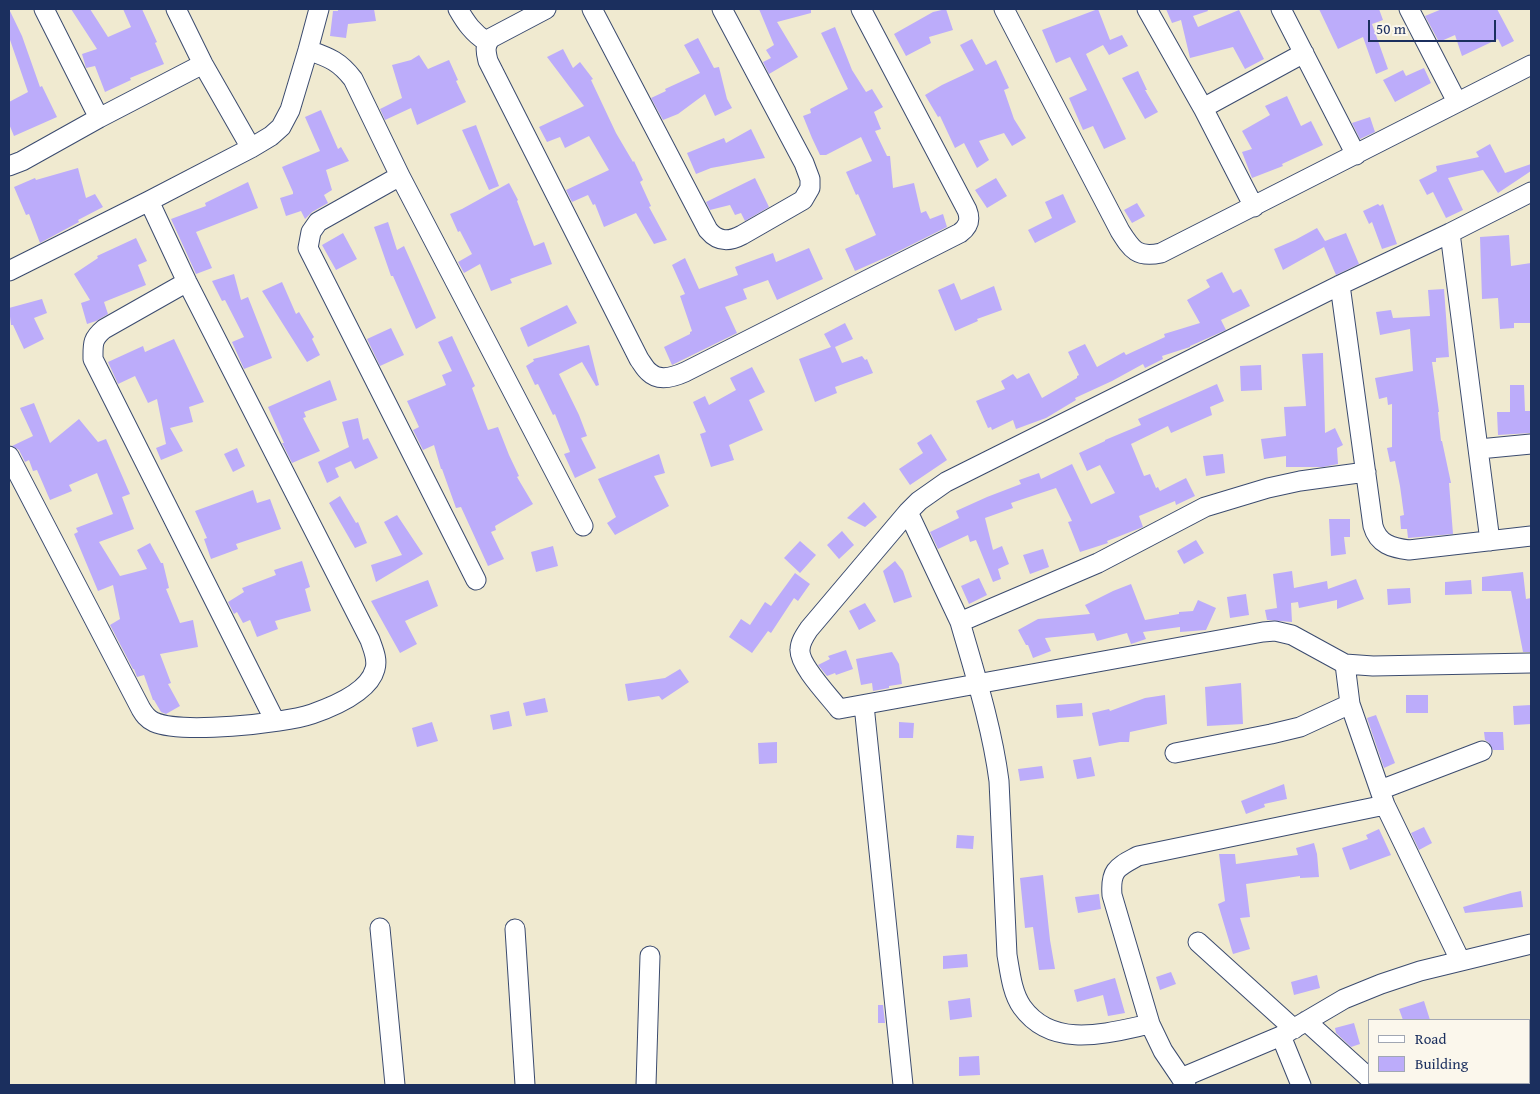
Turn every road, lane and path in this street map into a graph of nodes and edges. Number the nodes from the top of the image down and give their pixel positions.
1 (44, 9) edge
2 (176, 9) edge
3 (319, 9) edge
4 (458, 9) edge
5 (546, 9) edge
6 (592, 9) edge
7 (722, 9) edge
8 (861, 9) edge
9 (1004, 9) edge
10 (1147, 9) edge
11 (1281, 9) edge
12 (1410, 9) edge
13 (487, 42) junction
14 (308, 50) junction
15 (1304, 53) junction
16 (203, 64) junction
17 (1531, 65) edge
18 (1457, 102) junction
19 (1203, 108) junction
20 (100, 118) junction
21 (250, 148) junction
22 (1356, 155) junction
23 (9, 166) edge
24 (400, 176) junction
25 (1531, 192) edge
26 (149, 202) junction
27 (1254, 207) junction
28 (1450, 233) junction
29 (9, 271) edge
30 (187, 282) junction
31 (1340, 285) junction
32 (1531, 444) edge
33 (1479, 449) junction
34 (9, 456) edge
35 (1366, 472) junction
36 (908, 512) junction
37 (583, 526) dead end
38 (1531, 536) edge
39 (1490, 541) junction
40 (476, 580) dead end
41 (960, 622) junction
42 (1345, 664) junction
43 (1531, 664) edge
44 (978, 684) junction
45 (1350, 704) junction
46 (864, 705) junction
47 (275, 721) junction
48 (1482, 751) dead end
49 (1175, 753) dead end
50 (1382, 797) junction
51 (380, 928) dead end
52 (515, 929) dead end
53 (1198, 942) dead end
54 (1531, 944) edge
55 (650, 956) dead end
56 (1460, 960) junction
57 (1150, 1024) junction
58 (1294, 1029) junction
59 (1368, 1077) edge
60 (1183, 1081) edge
61 (395, 1085) edge
62 (525, 1085) edge
63 (646, 1085) edge
64 (903, 1085) edge
65 (1301, 1085) edge

1 - 20 street
2 - 16 street
3 - 14 street
4 - 13 street
5 - 13 street
6 - 7 street
8 - 13 street
9 - 27 street
10 - 19 street
11 - 15 street
12 - 18 street
14 - 21 street
14 - 24 street
15 - 19 street
15 - 22 street
16 - 20 street
16 - 21 street
17 - 18 street
18 - 22 street
19 - 27 street
20 - 23 street
21 - 26 street
22 - 27 street
24 - 37 street
24 - 40 street
25 - 28 street
26 - 29 street
26 - 30 street
28 - 31 street
28 - 33 street
30 - 47 street
30 - 47 street
31 - 35 street
31 - 36 street
32 - 33 street
33 - 39 street
34 - 47 street
35 - 39 street
35 - 41 street
36 - 41 street
36 - 46 street
38 - 39 street
41 - 44 street
42 - 43 street
42 - 44 street
42 - 45 street
44 - 46 street
44 - 57 street
45 - 49 street
45 - 50 street
46 - 64 street
48 - 50 street
50 - 56 street
50 - 57 street
51 - 61 street
52 - 62 street
53 - 58 street
54 - 56 street
55 - 63 street
56 - 58 street
57 - 60 street
58 - 59 street
58 - 60 street
58 - 65 street

